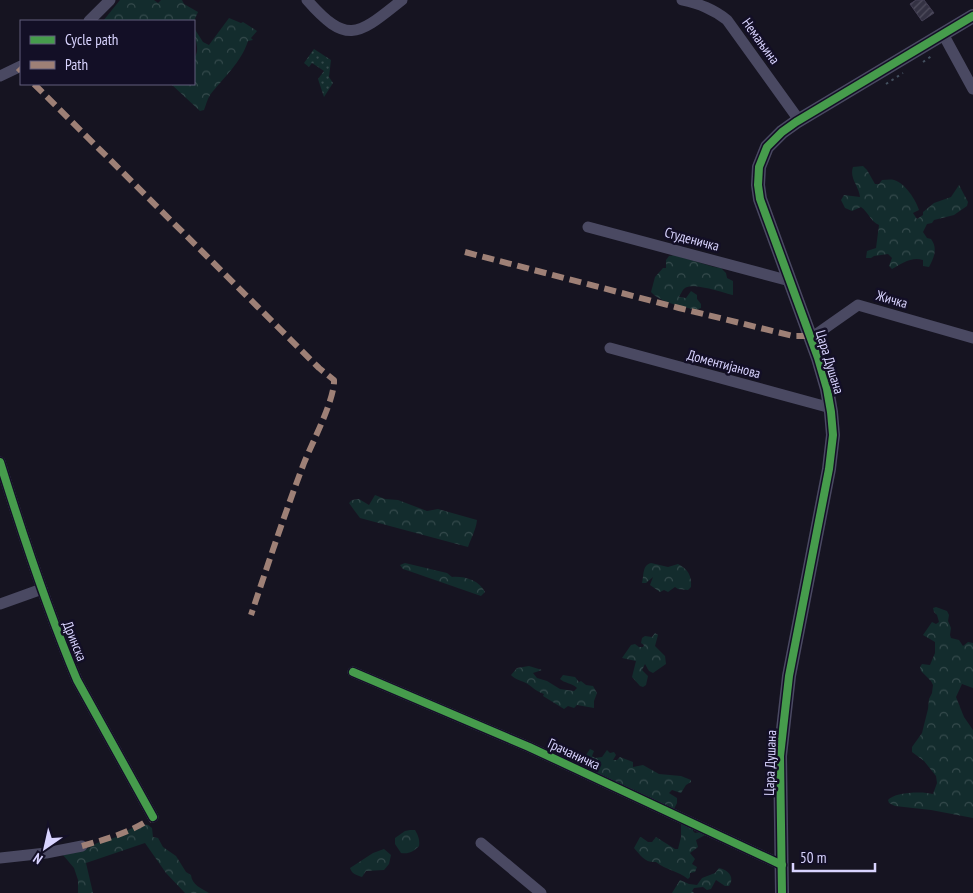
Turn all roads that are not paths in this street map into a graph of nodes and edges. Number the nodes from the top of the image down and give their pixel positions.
1 (110, 0) edge
2 (307, 0) edge
3 (402, 0) edge
4 (682, 0) edge
5 (707, 4) edge
6 (973, 16) edge
7 (90, 20) edge
8 (944, 34) junction
9 (20, 66) edge
10 (0, 76) edge
11 (973, 89) edge
12 (798, 120) junction
13 (588, 226) dead end
14 (790, 281) junction
15 (811, 338) junction
16 (973, 338) edge
17 (610, 348) dead end
18 (831, 408) junction
19 (0, 462) edge
20 (42, 589) junction
21 (0, 604) edge
22 (353, 672) dead end
23 (153, 817) dead end
24 (481, 843) dead end
25 (82, 846) dead end
26 (0, 858) edge
27 (782, 865) junction
28 (541, 893) edge
29 (782, 893) edge

1 - 7 street
2 - 3 street
4 - 5 street, Немањина
5 - 12 street, Немањина
6 - 8 street, Цара Душана
8 - 11 street
8 - 12 street, Цара Душана
9 - 10 street
12 - 14 street, Цара Душана
13 - 14 street, Студеничка
14 - 15 street, Цара Душана
15 - 16 street, Жичка
15 - 18 street, Цара Душана
17 - 18 street, Доментијанова
18 - 27 street, Цара Душана
19 - 20 street, Дринска
20 - 21 street
20 - 23 street, Дринска
22 - 27 street, Грачаничка
24 - 28 street
25 - 26 street
27 - 29 street, Цара Душана

